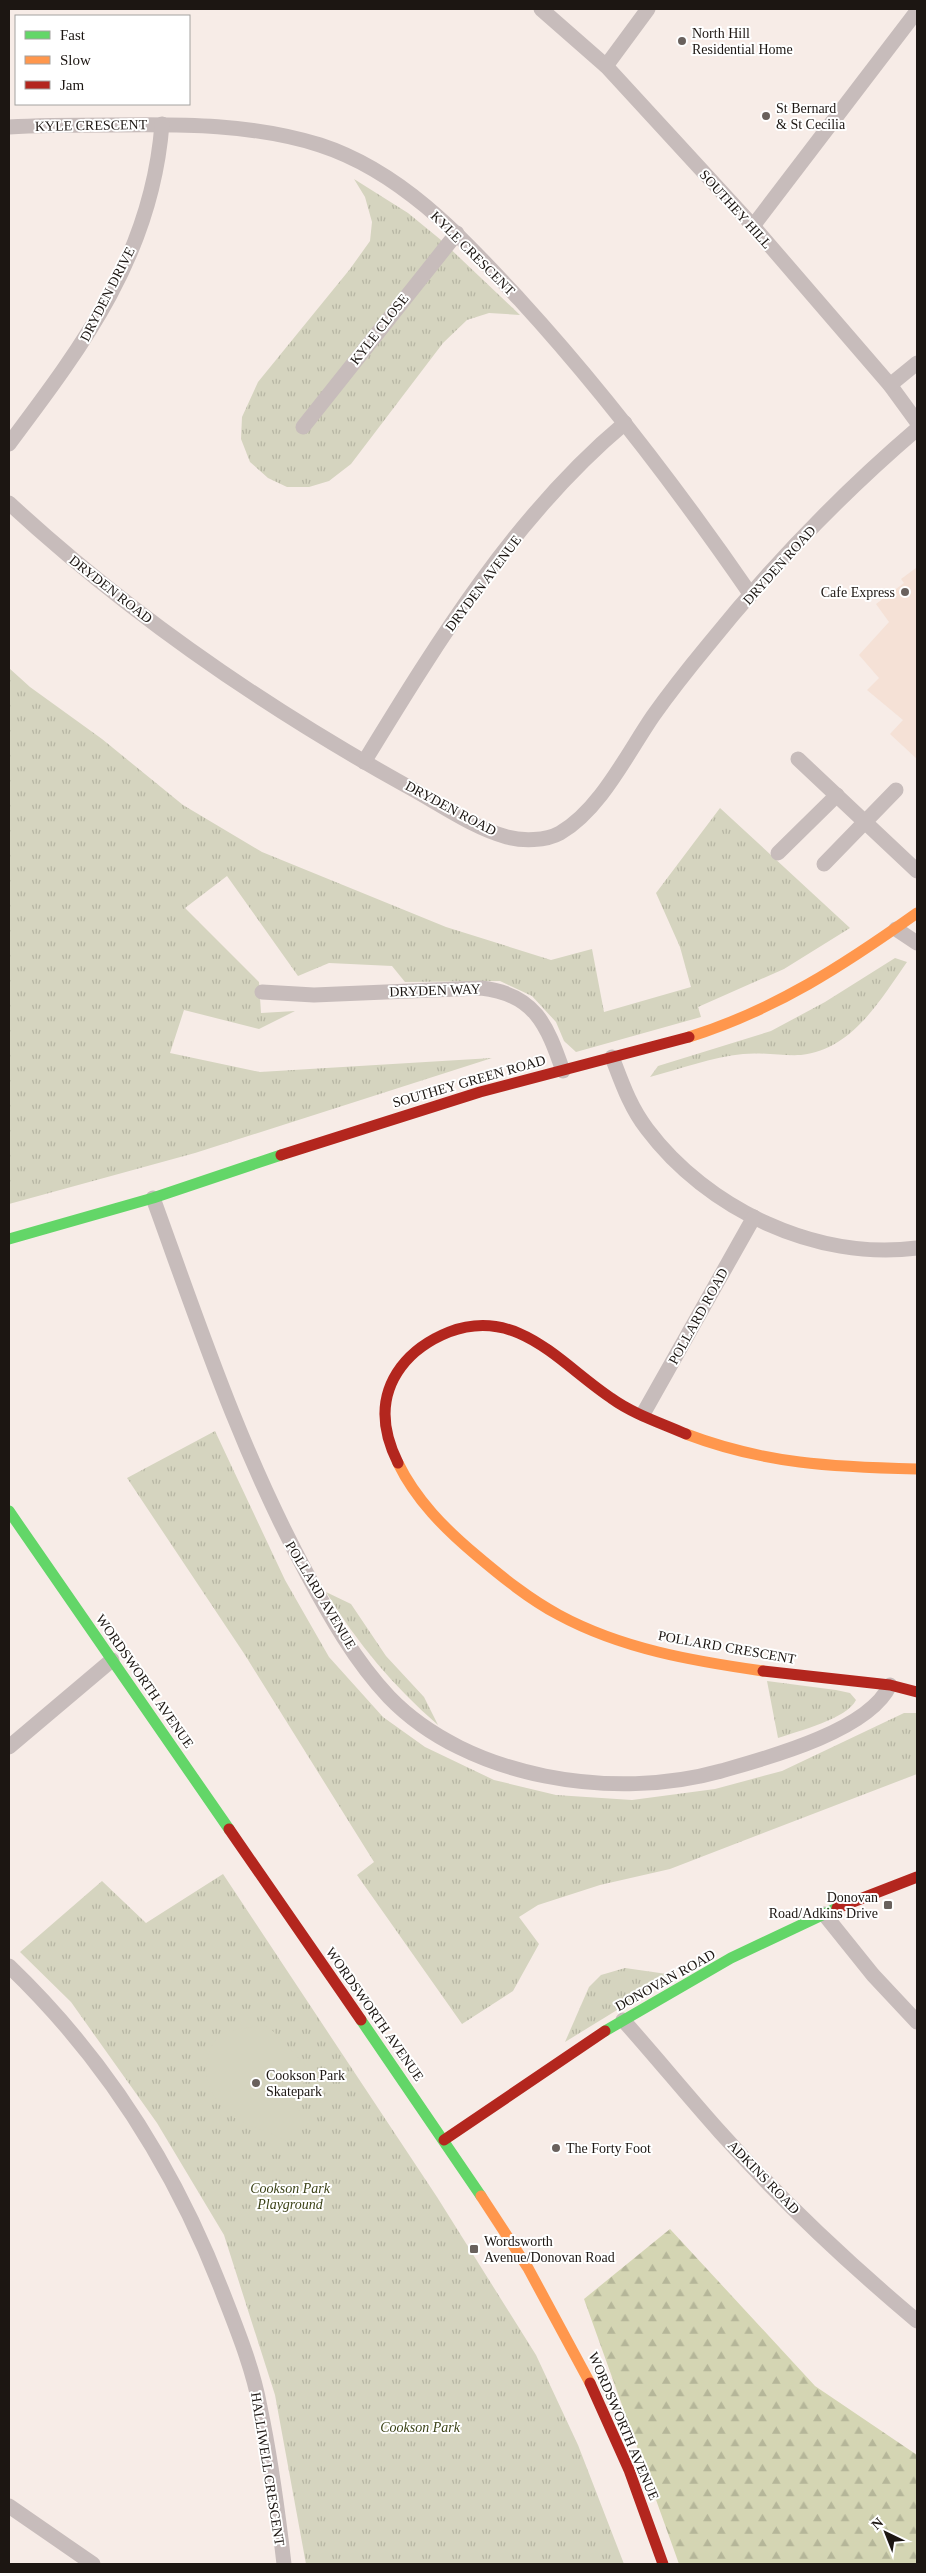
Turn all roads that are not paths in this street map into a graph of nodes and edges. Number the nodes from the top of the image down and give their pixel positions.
1 (541, 9) edge
2 (648, 9) edge
3 (917, 11) edge
4 (606, 66) junction
5 (162, 124) junction
6 (9, 127) edge
7 (753, 226) junction
8 (456, 233) junction
9 (917, 363) edge
10 (890, 385) junction
11 (917, 422) edge
12 (625, 423) junction
13 (303, 427) dead end
14 (917, 429) edge
15 (9, 444) edge
16 (9, 503) edge
17 (751, 596) junction
18 (798, 759) dead end
19 (364, 762) junction
20 (896, 790) dead end
21 (836, 795) junction
22 (865, 822) junction
23 (778, 853) dead end
24 (824, 864) dead end
25 (917, 871) edge
26 (917, 913) edge
27 (896, 930) junction
28 (917, 943) edge
29 (262, 992) dead end
30 (612, 1057) junction
31 (564, 1070) junction
32 (153, 1198) junction
33 (754, 1217) junction
34 (9, 1238) edge
35 (917, 1248) edge
36 (643, 1414) junction
37 (917, 1469) edge
38 (9, 1511) edge
39 (112, 1660) junction
40 (890, 1685) junction
41 (917, 1692) edge
42 (9, 1747) edge
43 (917, 1877) edge
44 (824, 1914) junction
45 (9, 1966) edge
46 (623, 2020) junction
47 (917, 2022) edge
48 (444, 2140) junction
49 (917, 2321) edge
50 (9, 2506) edge
51 (93, 2564) edge
52 (284, 2564) edge
53 (662, 2564) edge

1 - 4 street, SOUTHEY HILL
2 - 4 street
3 - 7 street
4 - 7 street, SOUTHEY HILL
5 - 6 street, KYLE CRESCENT
5 - 8 street, KYLE CRESCENT
5 - 15 street, DRYDEN DRIVE
7 - 10 street, SOUTHEY HILL
8 - 12 street, KYLE CRESCENT
8 - 13 street, KYLE CLOSE
9 - 10 street
10 - 11 street, SOUTHEY HILL
12 - 17 street, KYLE CRESCENT
12 - 19 street, DRYDEN AVENUE
14 - 17 street, DRYDEN ROAD
16 - 19 street, DRYDEN ROAD
17 - 19 street, DRYDEN ROAD
18 - 21 street
20 - 22 street
21 - 22 street
21 - 23 street
22 - 24 street
22 - 25 street
26 - 27 street, SOUTHEY GREEN ROAD
27 - 28 street
27 - 30 street, SOUTHEY GREEN ROAD
29 - 31 street, DRYDEN WAY
30 - 31 street, SOUTHEY GREEN ROAD
30 - 33 street
31 - 32 street, SOUTHEY GREEN ROAD
32 - 34 street, SOUTHEY GREEN ROAD
32 - 40 street, POLLARD AVENUE
33 - 35 street
33 - 36 street, POLLARD ROAD
36 - 37 street, POLLARD CRESCENT
36 - 40 street, POLLARD CRESCENT
38 - 39 street, WORDSWORTH AVENUE
39 - 42 street
39 - 48 street, WORDSWORTH AVENUE
40 - 41 street, POLLARD CRESCENT
43 - 44 street, DONOVAN ROAD
44 - 46 street, DONOVAN ROAD
44 - 47 street
45 - 52 street, HALLIWELL CRESCENT
46 - 48 street, DONOVAN ROAD
46 - 49 street, ADKINS ROAD
48 - 53 street, WORDSWORTH AVENUE
50 - 51 street

